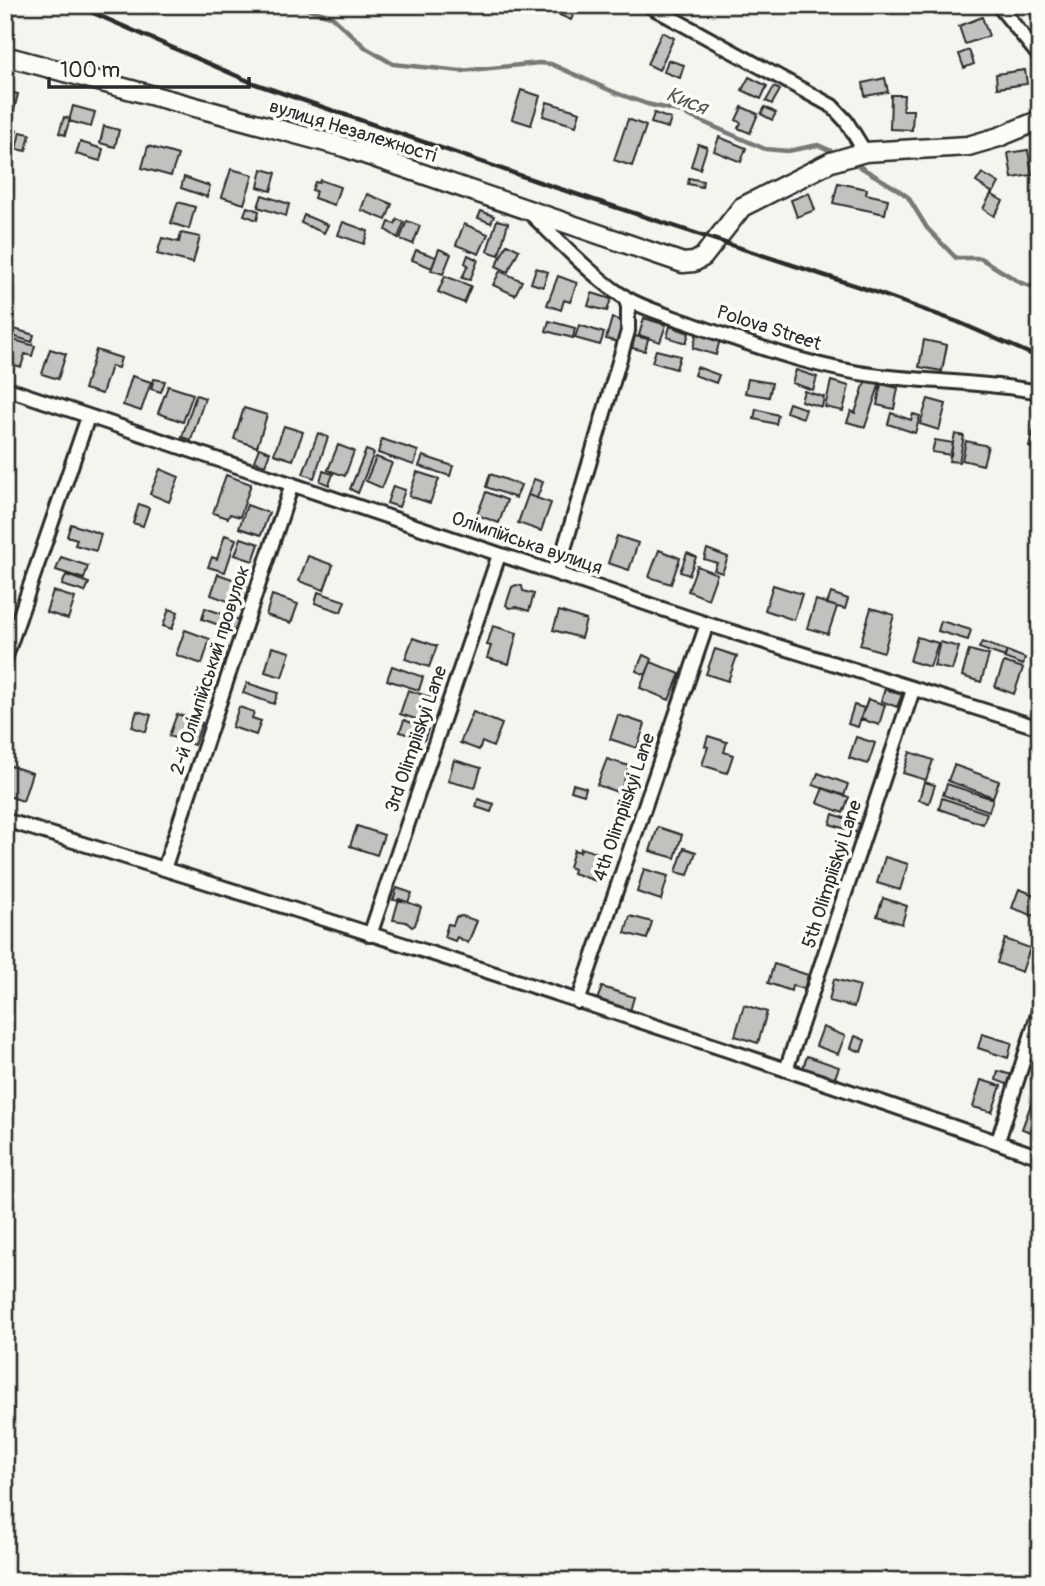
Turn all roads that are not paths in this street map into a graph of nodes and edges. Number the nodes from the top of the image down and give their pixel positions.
1 (648, 5) edge
2 (998, 5) edge
3 (5, 56) edge
4 (1040, 57) edge
5 (1040, 120) edge
6 (859, 153) junction
7 (524, 208) junction
8 (624, 296) junction
9 (5, 388) edge
10 (1040, 392) edge
11 (88, 417) junction
12 (292, 484) junction
13 (499, 555) junction
14 (557, 573) junction
15 (707, 624) junction
16 (5, 659) edge
17 (914, 690) junction
18 (1040, 728) edge
19 (5, 820) edge
20 (164, 869) junction
21 (370, 935) junction
22 (578, 1002) junction
23 (1040, 1008) edge
24 (786, 1070) junction
25 (998, 1140) junction
26 (1040, 1157) edge

1 - 6 street
2 - 4 street
3 - 7 street, вулиця Незалежності
5 - 6 street
6 - 7 street, вулиця Незалежності
7 - 8 street, Polova Street
8 - 10 street, Polova Street
8 - 14 street
9 - 11 street, Олімпійська вулиця
11 - 12 street, Олімпійська вулиця
11 - 16 street
12 - 13 street, Олімпійська вулиця
12 - 20 street, 2-й Олімпійський провулок
13 - 14 street, Олімпійська вулиця
13 - 21 street, 3rd Olimpiiskyi Lane
14 - 15 street, Олімпійська вулиця
15 - 17 street, Олімпійська вулиця
15 - 22 street, 4th Olimpiiskyi Lane
17 - 18 street, Олімпійська вулиця
17 - 24 street, 5th Olimpiiskyi Lane
19 - 20 street
20 - 21 street
21 - 22 street
22 - 24 street
23 - 25 street
24 - 25 street
25 - 26 street

